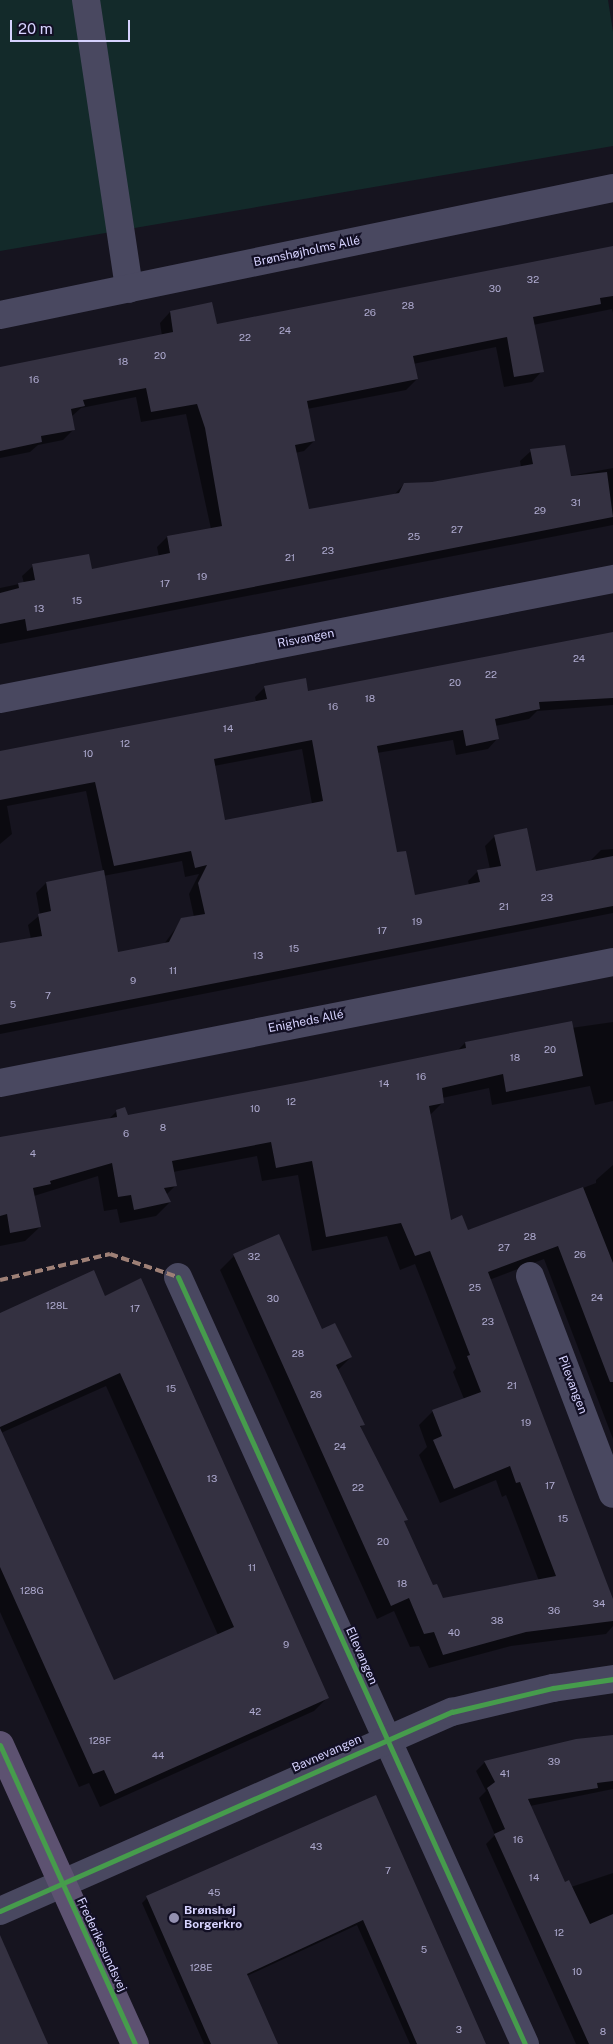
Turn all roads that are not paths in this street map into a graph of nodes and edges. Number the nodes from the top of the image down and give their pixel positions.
1 (86, 0) edge
2 (613, 188) edge
3 (129, 289) junction
4 (0, 315) edge
5 (613, 579) edge
6 (0, 699) edge
7 (613, 962) edge
8 (0, 1083) edge
9 (530, 1276) dead end
10 (178, 1277) dead end
11 (613, 1494) edge
12 (613, 1680) edge
13 (387, 1738) junction
14 (0, 1745) edge
15 (62, 1883) junction
16 (0, 1911) edge
17 (135, 2044) edge
18 (525, 2044) edge

1 - 3 street
2 - 3 street, Brønshøjholms Allé
3 - 4 street, Brønshøjholms Allé
5 - 6 street, Risvangen
7 - 8 street, Enigheds Allé
9 - 11 street, Pilevangen
10 - 13 street, Ellevangen
12 - 13 street, Bavnevangen
13 - 15 street, Bavnevangen
13 - 18 street, Ellevangen
14 - 15 main road, Frederikssundsvej
15 - 16 street, Bavnevangen
15 - 17 main road, Frederikssundsvej

